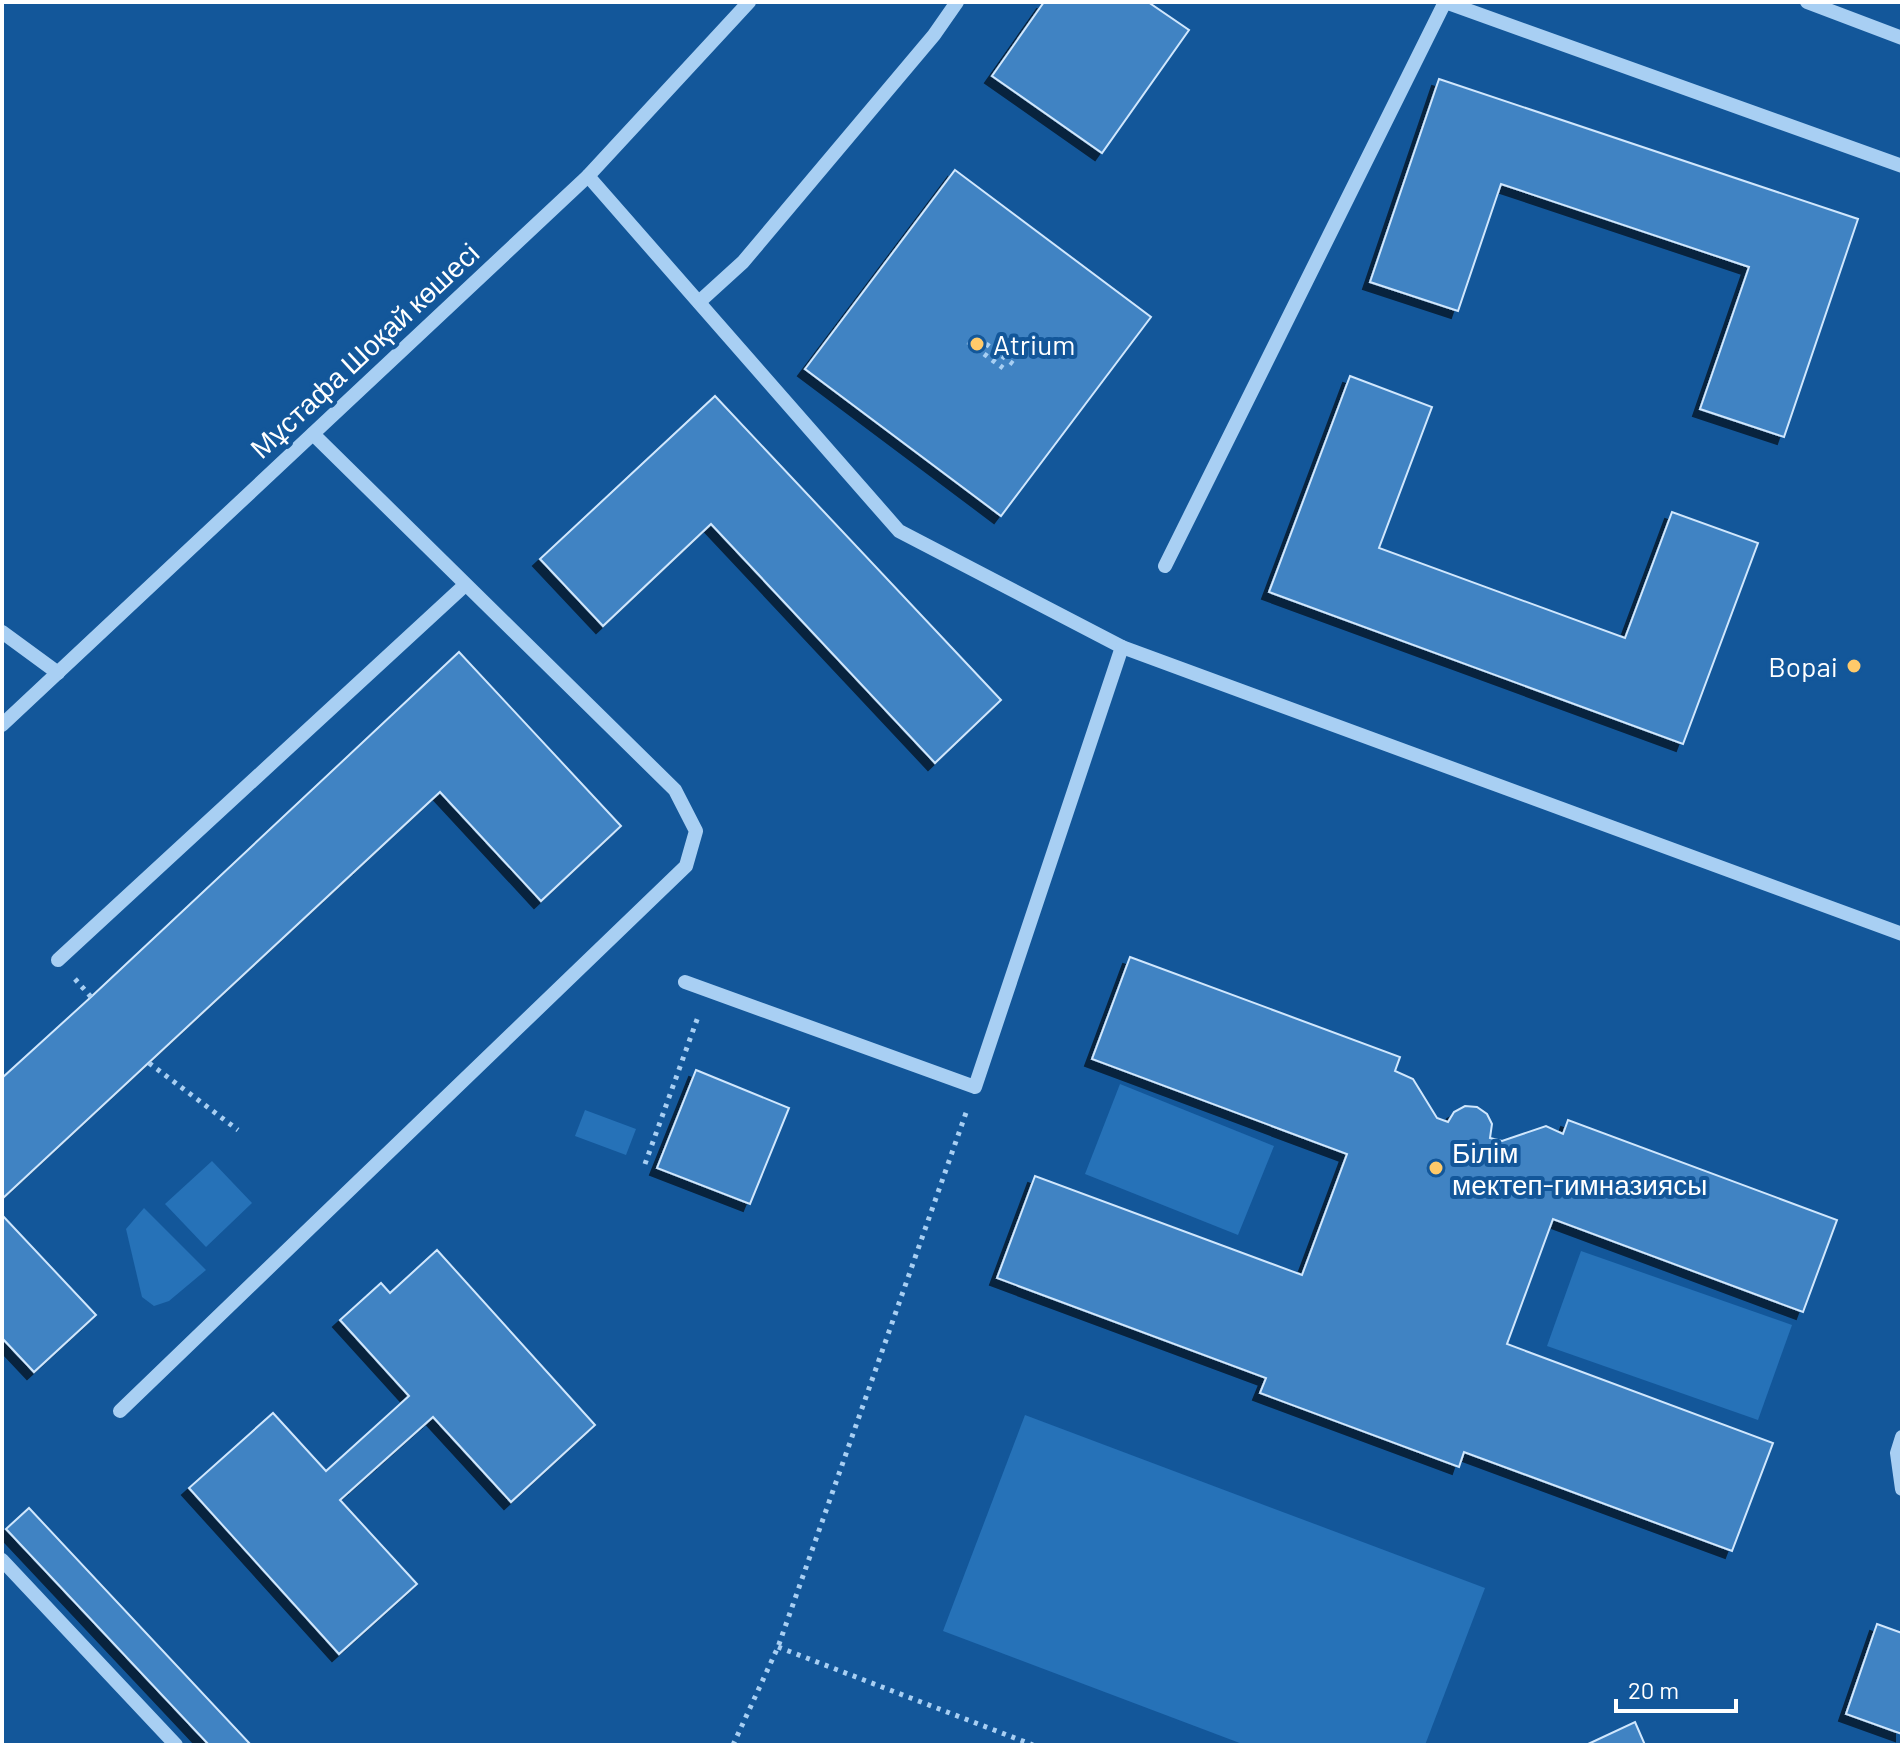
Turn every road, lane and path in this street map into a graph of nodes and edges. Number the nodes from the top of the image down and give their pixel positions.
1 (749, 2) edge
2 (957, 2) edge
3 (1445, 2) edge
4 (1807, 2) edge
5 (1902, 38) edge
6 (1902, 166) edge
7 (588, 176) junction
8 (699, 302) junction
9 (978, 338) dead end
10 (968, 342) dead end
11 (1013, 364) dead end
12 (1003, 368) dead end
13 (313, 434) junction
14 (1165, 566) dead end
15 (465, 585) junction
16 (2, 632) edge
17 (1122, 647) junction
18 (58, 673) junction
19 (2, 725) edge
20 (1902, 934) edge
21 (58, 960) dead end
22 (685, 982) dead end
23 (708, 990) junction
24 (149, 1063) dead end
25 (975, 1087) junction
26 (238, 1130) dead end
27 (645, 1164) dead end
28 (120, 1411) dead end
29 (1902, 1437) edge
30 (1902, 1489) edge
31 (2, 1560) edge
32 (778, 1647) junction
33 (172, 1744) edge
34 (733, 1745) edge
35 (1033, 1745) edge

1 - 7 street, Мұстафа Шоқай көшесі
2 - 8 street
3 - 6 street
3 - 14 street
4 - 5 street
7 - 8 street
7 - 13 street, Мұстафа Шоқай көшесі
8 - 17 street
9 - 11 path
10 - 12 path
13 - 15 street
13 - 18 street, Мұстафа Шоқай көшесі
15 - 21 street
15 - 28 street
16 - 18 street
17 - 20 street
17 - 25 street
18 - 19 street, Мұстафа Шоқай көшесі
22 - 23 street
23 - 25 street
23 - 27 path
24 - 26 path
25 - 32 path
29 - 30 street
31 - 33 street
32 - 34 path
32 - 35 path

